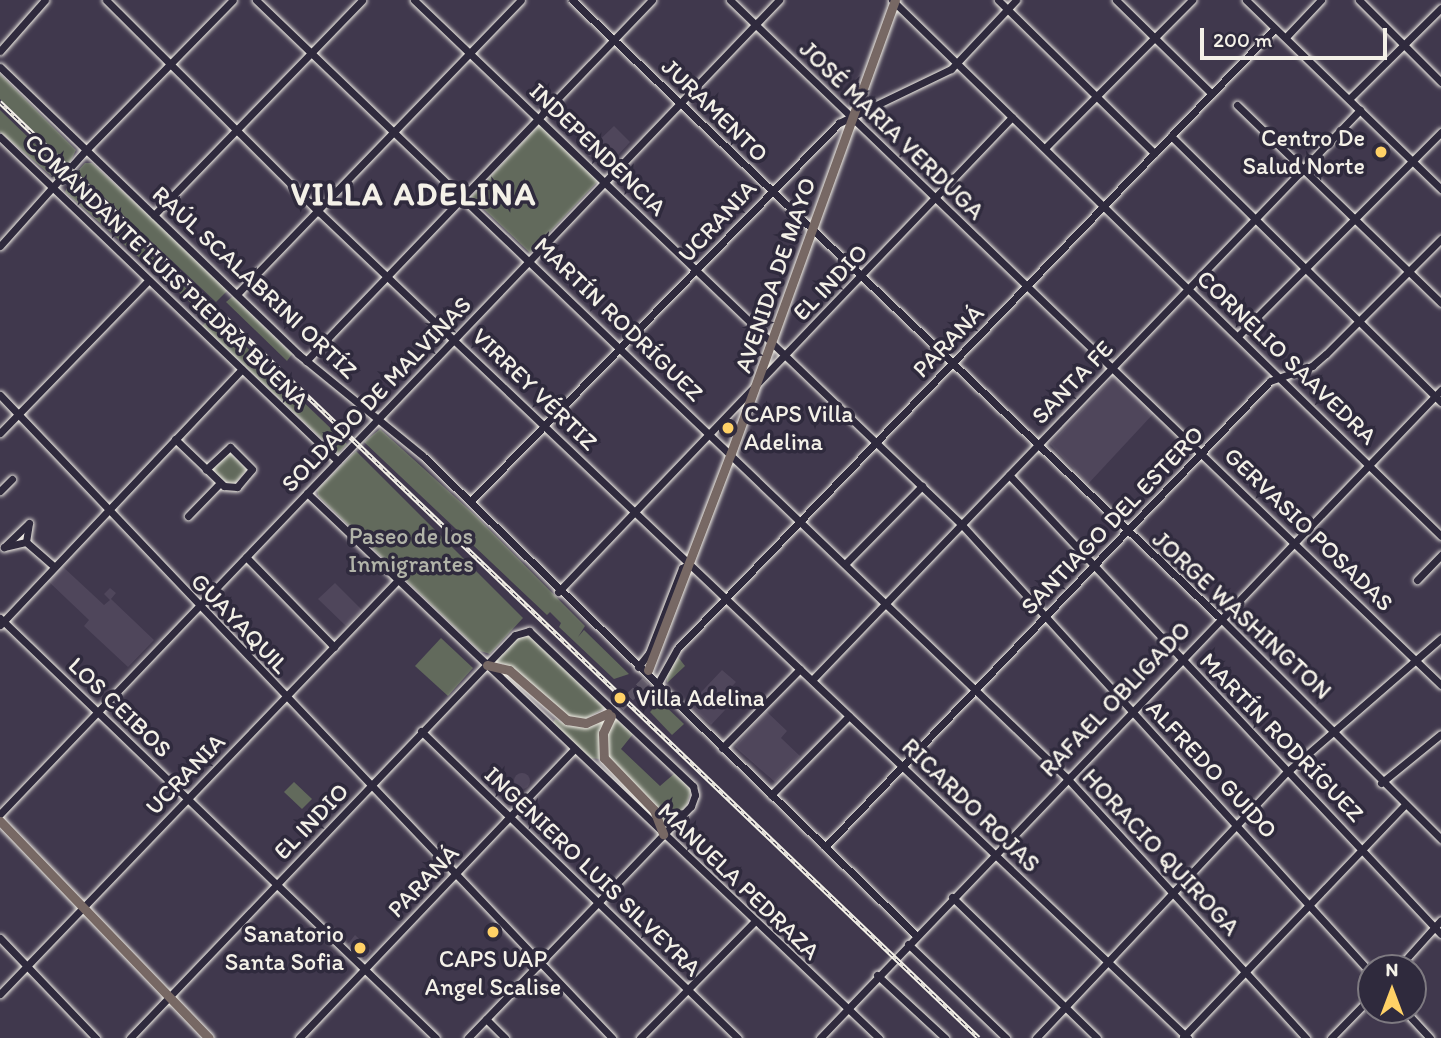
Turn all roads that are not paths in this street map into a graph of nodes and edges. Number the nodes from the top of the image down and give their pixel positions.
1 (45, 0) edge
2 (106, 0) edge
3 (233, 0) edge
4 (256, 0) edge
5 (362, 0) edge
6 (414, 0) edge
7 (521, 0) edge
8 (572, 0) edge
9 (652, 0) edge
10 (730, 0) edge
11 (779, 0) edge
12 (998, 0) edge
13 (1016, 0) edge
14 (1116, 0) edge
15 (1192, 0) edge
16 (1246, 0) edge
17 (1321, 0) edge
18 (1359, 0) edge
19 (894, 1) edge
20 (1441, 8) edge
21 (1008, 9) junction
22 (755, 23) junction
23 (1275, 28) junction
24 (1286, 37) junction
25 (1156, 39) junction
26 (615, 41) junction
27 (1405, 47) junction
28 (0, 51) edge
29 (469, 53) junction
30 (309, 55) junction
31 (171, 64) junction
32 (957, 64) junction
33 (0, 67) edge
34 (1441, 82) edge
35 (1212, 94) junction
36 (1097, 96) junction
37 (1349, 99) junction
38 (681, 104) junction
39 (1237, 105) dead end
40 (1360, 110) junction
41 (851, 117) junction
42 (1012, 117) junction
43 (539, 119) junction
44 (236, 130) junction
45 (1441, 132) edge
46 (394, 134) junction
47 (1171, 136) junction
48 (0, 137) edge
49 (1045, 148) junction
50 (85, 151) junction
51 (1154, 153) junction
52 (1411, 158) junction
53 (1304, 167) junction
54 (605, 182) junction
55 (1441, 188) edge
56 (54, 189) junction
57 (771, 191) junction
58 (465, 198) junction
59 (936, 200) junction
60 (1104, 206) junction
61 (319, 212) junction
62 (154, 215) junction
63 (1257, 216) junction
64 (1354, 217) junction
65 (811, 230) junction
66 (1441, 239) edge
67 (0, 246) edge
68 (530, 259) junction
69 (1306, 267) junction
70 (699, 271) junction
71 (1411, 272) junction
72 (390, 278) junction
73 (861, 278) junction
74 (147, 282) junction
75 (1027, 287) junction
76 (1189, 288) junction
77 (238, 293) junction
78 (1441, 303) edge
79 (1360, 321) junction
80 (1238, 336) junction
81 (455, 340) junction
82 (772, 340) junction
83 (622, 350) junction
84 (787, 355) junction
85 (306, 361) junction
86 (952, 364) junction
87 (1113, 366) junction
88 (242, 369) junction
89 (1281, 377) junction
90 (757, 384) junction
91 (0, 395) edge
92 (1439, 396) edge
93 (19, 414) junction
94 (378, 419) junction
95 (548, 426) junction
96 (0, 433) edge
97 (712, 435) junction
98 (175, 439) junction
99 (878, 441) junction
100 (1037, 446) junction
101 (732, 453) junction
102 (1203, 454) junction
103 (338, 461) junction
104 (1368, 464) junction
105 (206, 469) junction
106 (1009, 475) junction
107 (12, 479) dead end
108 (220, 483) junction
109 (922, 486) junction
110 (0, 491) edge
111 (307, 493) junction
112 (470, 502) junction
113 (106, 511) junction
114 (636, 514) junction
115 (188, 516) dead end
116 (802, 521) junction
117 (1441, 522) edge
118 (962, 525) junction
119 (1434, 529) junction
120 (1127, 533) junction
121 (1441, 536) edge
122 (1293, 541) junction
123 (26, 542) dead end
124 (1441, 555) edge
125 (246, 557) junction
126 (690, 563) junction
127 (845, 564) junction
128 (1096, 565) junction
129 (54, 566) junction
130 (398, 580) junction
131 (1418, 580) dead end
132 (558, 592) junction
133 (727, 601) junction
134 (887, 605) junction
135 (198, 607) junction
136 (1047, 616) junction
137 (1220, 618) junction
138 (1, 621) edge
139 (1441, 638) edge
140 (334, 647) junction
141 (1180, 659) junction
142 (1417, 659) junction
143 (486, 665) junction
144 (800, 668) junction
145 (646, 670) junction
146 (812, 680) junction
147 (657, 685) junction
148 (1441, 685) edge
149 (976, 691) junction
150 (285, 698) junction
151 (1131, 709) junction
152 (98, 712) junction
153 (849, 716) junction
154 (421, 731) junction
155 (1332, 731) junction
156 (1441, 734) edge
157 (722, 748) junction
158 (574, 749) junction
159 (902, 767) junction
160 (1287, 772) junction
161 (1066, 777) junction
162 (1381, 783) junction
163 (370, 787) junction
164 (771, 795) junction
165 (188, 799) junction
166 (1405, 805) junction
167 (0, 814) edge
168 (510, 818) junction
169 (0, 821) edge
170 (1237, 824) junction
171 (1441, 824) edge
172 (1433, 831) junction
173 (663, 834) junction
174 (1441, 839) edge
175 (825, 847) junction
176 (1363, 850) junction
177 (993, 854) junction
178 (456, 875) junction
179 (276, 884) junction
180 (1172, 892) junction
181 (952, 897) junction
182 (599, 903) junction
183 (1311, 904) junction
184 (84, 907) junction
185 (1441, 920) edge
186 (754, 922) junction
187 (1435, 927) junction
188 (1441, 934) edge
189 (916, 935) junction
190 (0, 938) edge
191 (908, 944) junction
192 (1411, 954) edge
193 (1357, 958) edge
194 (1108, 960) junction
195 (27, 965) junction
196 (541, 965) junction
197 (365, 969) junction
198 (1246, 972) junction
199 (877, 975) junction
200 (688, 989) junction
201 (0, 994) edge
202 (169, 998) junction
203 (1065, 1006) junction
204 (847, 1009) junction
205 (1357, 1011) edge
206 (486, 1019) junction
207 (1417, 1024) edge
208 (1185, 1037) edge
209 (96, 1038) edge
210 (130, 1038) edge
211 (209, 1038) edge
212 (299, 1038) edge
213 (436, 1038) edge
214 (468, 1038) edge
215 (505, 1038) edge
216 (612, 1038) edge
217 (640, 1038) edge
218 (738, 1038) edge
219 (820, 1038) edge
220 (879, 1038) edge
221 (945, 1038) edge
222 (1006, 1038) edge
223 (1036, 1038) edge
224 (1097, 1038) edge
225 (1306, 1038) edge
226 (1331, 1038) edge
227 (1430, 1038) edge

1 - 28 street
2 - 31 street, VIRREY VÉRTIZ
3 - 31 street
4 - 30 street, MARTÍN RODRÍGUEZ
5 - 30 street
6 - 29 street, INDEPENDENCIA
7 - 29 street
8 - 26 street, JURAMENTO
9 - 26 street
10 - 22 street, JOSÉ MARIA VERDUGA
11 - 22 street, SOLDADO DE MALVINAS
12 - 21 street
13 - 21 street, UCRANIA
14 - 25 street
15 - 25 street
16 - 23 street
17 - 24 street
18 - 27 street
19 - 32 street, CORNELIO SAAVEDRA
19 - 41 main road, AVENIDA DE MAYO
20 - 27 street
21 - 32 street, UCRANIA
21 - 36 street
22 - 38 street, SOLDADO DE MALVINAS
22 - 41 street, JOSÉ MARIA VERDUGA
23 - 24 street
23 - 35 street, PARANÁ
24 - 37 street
25 - 35 street
25 - 36 street
26 - 38 street, JURAMENTO
26 - 43 street
27 - 34 street
27 - 37 street
29 - 43 street, INDEPENDENCIA
29 - 46 street
30 - 44 street
30 - 46 street, MARTÍN RODRÍGUEZ
31 - 44 street, VIRREY VÉRTIZ
31 - 50 street
32 - 41 street, UCRANIA
32 - 42 street, CORNELIO SAAVEDRA
33 - 50 street, RAÚL SCALABRINI ORTÍZ
35 - 47 street, PARANÁ
36 - 49 street
36 - 51 street
37 - 40 street
38 - 54 street, SOLDADO DE MALVINAS
38 - 57 street, JURAMENTO
39 - 53 street
40 - 52 street
40 - 53 street, SANTA FE
41 - 57 street, UCRANIA
41 - 59 street, JOSÉ MARIA VERDUGA
41 - 65 main road, AVENIDA DE MAYO
42 - 49 street, CORNELIO SAAVEDRA
42 - 59 street, EL INDIO
43 - 54 street, INDEPENDENCIA
43 - 58 street
44 - 61 street, VIRREY VÉRTIZ
44 - 62 street
45 - 52 street
46 - 58 street, MARTÍN RODRÍGUEZ
46 - 61 street
47 - 51 street, PARANÁ
47 - 63 street
48 - 56 street, COMANDANTE LUIS PIEDRA BUENA
49 - 60 street, CORNELIO SAAVEDRA
50 - 56 street
50 - 62 street, RAÚL SCALABRINI ORTÍZ
51 - 60 street, PARANÁ
52 - 55 street
52 - 64 street
53 - 63 street, SANTA FE
53 - 64 street
54 - 68 street, SOLDADO DE MALVINAS
54 - 70 street, INDEPENDENCIA
56 - 67 street
56 - 74 street, COMANDANTE LUIS PIEDRA BUENA
57 - 65 street, JURAMENTO
57 - 70 street, UCRANIA
58 - 68 street, MARTÍN RODRÍGUEZ
58 - 72 street
59 - 73 street, EL INDIO
59 - 75 street, JOSÉ MARIA VERDUGA
60 - 75 street, PARANÁ
60 - 76 street, CORNELIO SAAVEDRA
61 - 72 street, VIRREY VÉRTIZ
61 - 77 street
62 - 77 street, RAÚL SCALABRINI ORTÍZ
63 - 69 street
63 - 76 street, SANTA FE
64 - 69 street
64 - 71 street
65 - 73 street, JURAMENTO
65 - 82 main road, AVENIDA DE MAYO
66 - 71 street, SANTIAGO DEL ESTERO
68 - 81 street, SOLDADO DE MALVINAS
68 - 83 street, MARTÍN RODRÍGUEZ
69 - 79 street
69 - 80 street
70 - 82 street, INDEPENDENCIA
70 - 83 street, UCRANIA
71 - 78 street
71 - 79 street, SANTIAGO DEL ESTERO
72 - 81 street, VIRREY VÉRTIZ
72 - 85 street
73 - 84 street, EL INDIO
73 - 86 street, JURAMENTO
74 - 88 street, COMANDANTE LUIS PIEDRA BUENA
74 - 93 street
75 - 86 street, PARANÁ
75 - 87 street, GERVASIO POSADAS
76 - 80 street, CORNELIO SAAVEDRA
76 - 87 street, SANTA FE
77 - 85 street, RAÚL SCALABRINI ORTÍZ
79 - 89 street, SANTIAGO DEL ESTERO
79 - 92 street
80 - 89 street, CORNELIO SAAVEDRA
81 - 94 street, SOLDADO DE MALVINAS
81 - 95 street, VIRREY VÉRTIZ
82 - 84 street, INDEPENDENCIA
82 - 90 main road, AVENIDA DE MAYO
83 - 95 street, UCRANIA
83 - 97 street, MARTÍN RODRÍGUEZ
84 - 90 street, EL INDIO
84 - 99 street, INDEPENDENCIA
85 - 94 street, RAÚL SCALABRINI ORTÍZ
86 - 99 street, PARANÁ
86 - 100 street, JORGE WASHINGTON
87 - 100 street, SANTA FE
87 - 102 street, GERVASIO POSADAS
88 - 98 street
88 - 103 street, COMANDANTE LUIS PIEDRA BUENA
89 - 102 street, SANTIAGO DEL ESTERO
89 - 104 street, CORNELIO SAAVEDRA
90 - 97 street, EL INDIO
90 - 101 main road, AVENIDA DE MAYO
91 - 93 street, GUAYAQUIL
92 - 104 street, RAFAEL OBLIGADO
93 - 96 street
93 - 113 street, GUAYAQUIL
94 - 103 street, SOLDADO DE MALVINAS
94 - 112 street, RAÚL SCALABRINI ORTÍZ
95 - 112 street, UCRANIA
95 - 114 street, VIRREY VÉRTIZ
97 - 101 street, MARTÍN RODRÍGUEZ
97 - 114 street, EL INDIO
98 - 105 street
98 - 113 street
99 - 109 street, ALFREDO GUIDO
99 - 116 street, PARANÁ
100 - 106 street, SANTA FE
100 - 120 street, JORGE WASHINGTON
101 - 116 street, MARTÍN RODRÍGUEZ
101 - 126 main road, AVENIDA DE MAYO
102 - 120 street, SANTIAGO DEL ESTERO
102 - 122 street, GERVASIO POSADAS
103 - 111 street, SOLDADO DE MALVINAS
104 - 119 street, CORNELIO SAAVEDRA
104 - 122 street, RAFAEL OBLIGADO
105 - 108 street
105 - 108 street
106 - 118 street, SANTA FE
106 - 128 street, MARTÍN RODRÍGUEZ
107 - 110 street
108 - 115 street
109 - 118 street, ALFREDO GUIDO
109 - 127 street
111 - 125 street, SOLDADO DE MALVINAS
111 - 130 street
112 - 132 street, RAÚL SCALABRINI ORTÍZ
113 - 129 street
113 - 135 street, GUAYAQUIL
114 - 126 street, VIRREY VÉRTIZ
114 - 132 street, EL INDIO
116 - 127 street, HORACIO QUIROGA
116 - 133 street, PARANÁ
117 - 119 street
118 - 134 street, SANTA FE
118 - 136 street, ALFREDO GUIDO
119 - 121 street, CORNELIO SAAVEDRA
120 - 128 street, SANTIAGO DEL ESTERO
120 - 137 street, JORGE WASHINGTON
122 - 137 street, RAFAEL OBLIGADO
122 - 142 street, GERVASIO POSADAS
123 - 129 street
124 - 131 street
125 - 135 street, SOLDADO DE MALVINAS
125 - 140 street
126 - 133 street, VIRREY VÉRTIZ
126 - 145 main road, AVENIDA DE MAYO
126 - 145 street, AVENIDA DE MAYO
127 - 134 street, HORACIO QUIROGA
128 - 136 street, SANTIAGO DEL ESTERO
128 - 141 street, MARTÍN RODRÍGUEZ
129 - 138 street
130 - 140 street, UCRANIA
130 - 143 street
132 - 145 street, RAÚL SCALABRINI ORTÍZ
133 - 144 street, RICARDO ROJAS
133 - 147 street, PARANÁ
134 - 146 street, SANTA FE
134 - 149 street, HORACIO QUIROGA
135 - 150 street, GUAYAQUIL
135 - 152 street, SOLDADO DE MALVINAS
136 - 149 street, SANTIAGO DEL ESTERO
136 - 151 street, ALFREDO GUIDO
137 - 141 street, RAFAEL OBLIGADO
137 - 155 street, JORGE WASHINGTON
138 - 152 street, LOS CEIBOS
139 - 142 street
140 - 150 street, UCRANIA
141 - 151 street, RAFAEL OBLIGADO
141 - 160 street, MARTÍN RODRÍGUEZ
142 - 148 street, GERVASIO POSADAS
142 - 155 street
143 - 154 street, EL INDIO
143 - 158 street
143 - 173 main road
143 - 173 street, EL INDIO
144 - 146 street, RICARDO ROJAS
144 - 157 street
145 - 147 street, RAÚL SCALABRINI ORTÍZ
146 - 153 street, RICARDO ROJAS
147 - 157 street, RAÚL SCALABRINI ORTÍZ
149 - 159 street, SANTIAGO DEL ESTERO
149 - 161 street, HORACIO QUIROGA
150 - 163 street, GUAYAQUIL
150 - 165 street, UCRANIA
151 - 161 street, RAFAEL OBLIGADO
151 - 170 street, ALFREDO GUIDO
152 - 165 street, LOS CEIBOS
152 - 167 street, SOLDADO DE MALVINAS
153 - 159 street, RICARDO ROJAS
153 - 164 street
154 - 163 street, EL INDIO
154 - 168 street, INGENIERO LUIS SILVEYRA
155 - 160 street
155 - 162 street, JORGE WASHINGTON
156 - 162 street
157 - 164 street, RAÚL SCALABRINI ORTÍZ
158 - 168 street, PARANÁ
158 - 173 street, MANUELA PEDRAZA
159 - 175 street, SANTIAGO DEL ESTERO
159 - 177 street, RICARDO ROJAS
160 - 170 street
160 - 176 street, MARTÍN RODRÍGUEZ
161 - 177 street, RAFAEL OBLIGADO
161 - 180 street, HORACIO QUIROGA
162 - 166 street, JORGE WASHINGTON
163 - 178 street, GUAYAQUIL
163 - 179 street, EL INDIO
164 - 175 street, RAÚL SCALABRINI ORTÍZ
165 - 179 street, LOS CEIBOS
165 - 184 street, UCRANIA
166 - 172 street, JORGE WASHINGTON
166 - 176 street
168 - 178 street, PARANÁ
168 - 182 street, INGENIERO LUIS SILVEYRA
169 - 184 main road
170 - 180 street
170 - 183 street, ALFREDO GUIDO
171 - 172 street
172 - 174 street, JORGE WASHINGTON
173 - 182 street
173 - 186 street, MANUELA PEDRAZA
175 - 189 street, RAÚL SCALABRINI ORTÍZ
176 - 183 street
176 - 187 street, MARTÍN RODRÍGUEZ
177 - 181 street, RAFAEL OBLIGADO
177 - 194 street, RICARDO ROJAS
178 - 196 street, GUAYAQUIL
178 - 197 street, PARANÁ
179 - 197 street, LOS CEIBOS
179 - 202 street, EL INDIO
180 - 194 street
180 - 198 street, HORACIO QUIROGA
181 - 189 street, RAFAEL OBLIGADO
181 - 203 street
182 - 196 street
182 - 200 street, INGENIERO LUIS SILVEYRA
183 - 193 street, ALFREDO GUIDO
183 - 198 street
184 - 195 street, UCRANIA
184 - 202 main road
185 - 187 street
186 - 200 street
186 - 204 street, MANUELA PEDRAZA
187 - 188 street, MARTÍN RODRÍGUEZ
187 - 192 street
189 - 191 street, RAFAEL OBLIGADO
190 - 195 street
191 - 199 street, RAFAEL OBLIGADO
191 - 222 street
194 - 203 street
194 - 208 street, RICARDO ROJAS
195 - 201 street, UCRANIA
195 - 209 street
196 - 206 street
196 - 216 street, GUAYAQUIL
197 - 212 street, PARANÁ
197 - 213 street, LOS CEIBOS
198 - 208 street
198 - 225 street, HORACIO QUIROGA
199 - 204 street, RAFAEL OBLIGADO
199 - 221 street
200 - 217 street
200 - 218 street, INGENIERO LUIS SILVEYRA
202 - 210 street, EL INDIO
202 - 211 main road
203 - 223 street
203 - 224 street
204 - 219 street, RAFAEL OBLIGADO
204 - 220 street, MANUELA PEDRAZA
205 - 226 street
206 - 214 street
206 - 215 street
207 - 227 street

